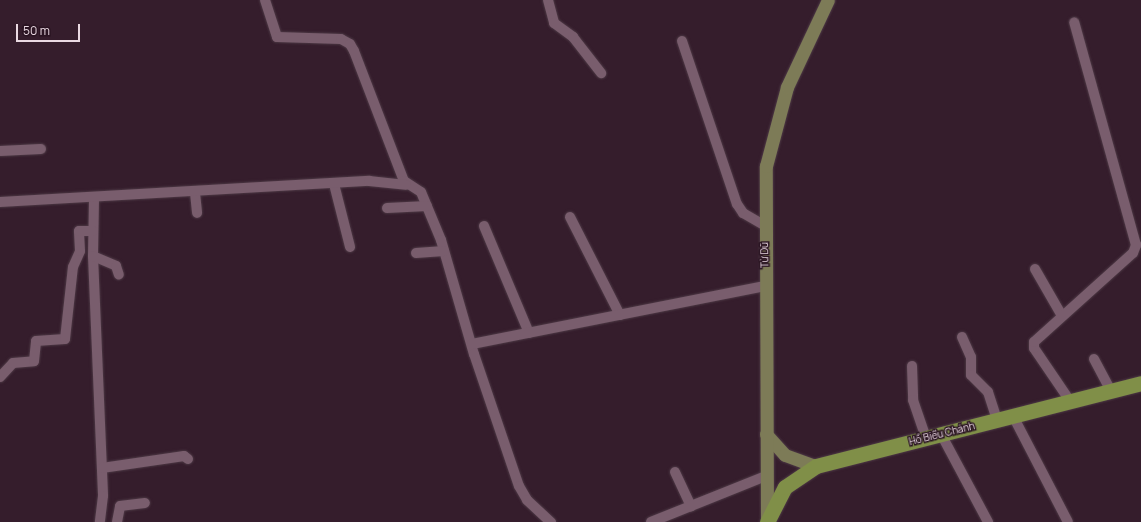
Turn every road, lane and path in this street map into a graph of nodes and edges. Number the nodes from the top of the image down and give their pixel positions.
1 (265, 0) edge
2 (548, 0) edge
3 (828, 0) edge
4 (1074, 22) dead end
5 (682, 41) dead end
6 (602, 73) dead end
7 (41, 149) dead end
8 (0, 151) edge
9 (404, 181) junction
10 (334, 184) junction
11 (195, 193) junction
12 (90, 199) junction
13 (0, 202) edge
14 (427, 206) junction
15 (387, 208) dead end
16 (197, 213) dead end
17 (570, 217) dead end
18 (764, 225) junction
19 (484, 226) dead end
20 (93, 231) junction
21 (1139, 244) edge
22 (350, 247) dead end
23 (444, 251) junction
24 (416, 253) dead end
25 (93, 256) junction
26 (1035, 269) dead end
27 (119, 275) dead end
28 (766, 286) junction
29 (620, 315) junction
30 (1062, 316) junction
31 (529, 333) junction
32 (962, 337) dead end
33 (472, 344) junction
34 (1094, 359) dead end
35 (912, 366) dead end
36 (0, 377) edge
37 (1141, 383) edge
38 (1111, 391) junction
39 (1070, 401) junction
40 (1013, 416) junction
41 (997, 420) junction
42 (766, 434) junction
43 (941, 434) junction
44 (926, 438) junction
45 (188, 459) dead end
46 (816, 466) junction
47 (102, 468) junction
48 (675, 472) dead end
49 (766, 476) junction
50 (145, 503) dead end
51 (691, 506) junction
52 (767, 521) edge
53 (100, 522) edge
54 (117, 522) edge
55 (551, 522) edge
56 (651, 522) edge
57 (988, 522) edge
58 (1068, 522) edge

1 - 9 street
2 - 6 street
3 - 18 main road, Từ Dũ
4 - 21 street
5 - 18 street
7 - 8 street
9 - 10 street
9 - 14 street
10 - 11 street
10 - 22 street
11 - 12 street
11 - 16 street
12 - 13 street
12 - 20 street
14 - 15 street
14 - 23 street
17 - 29 street
18 - 28 main road, Từ Dũ
19 - 31 street
20 - 25 street
20 - 36 street
21 - 30 street
23 - 24 street
23 - 33 street
25 - 27 street
25 - 47 street
26 - 30 street
28 - 29 street
28 - 42 main road, Từ Dũ
29 - 31 street
30 - 39 street
31 - 33 street
32 - 41 street
33 - 55 street
34 - 38 street
35 - 44 street
37 - 38 highway, Hồ Biểu Chánh
38 - 39 highway, Hồ Biểu Chánh
39 - 40 highway, Hồ Biểu Chánh
40 - 41 highway, Hồ Biểu Chánh
40 - 58 street
41 - 43 highway, Hồ Biểu Chánh
42 - 46 main road
42 - 49 main road, Từ Dũ
43 - 44 highway, Hồ Biểu Chánh
43 - 57 street
44 - 46 highway, Hồ Biểu Chánh
45 - 47 street
46 - 52 highway, Hồ Biểu Chánh
47 - 53 street
48 - 51 street
49 - 51 street
49 - 52 main road, Từ Dũ
50 - 54 street
51 - 56 street

